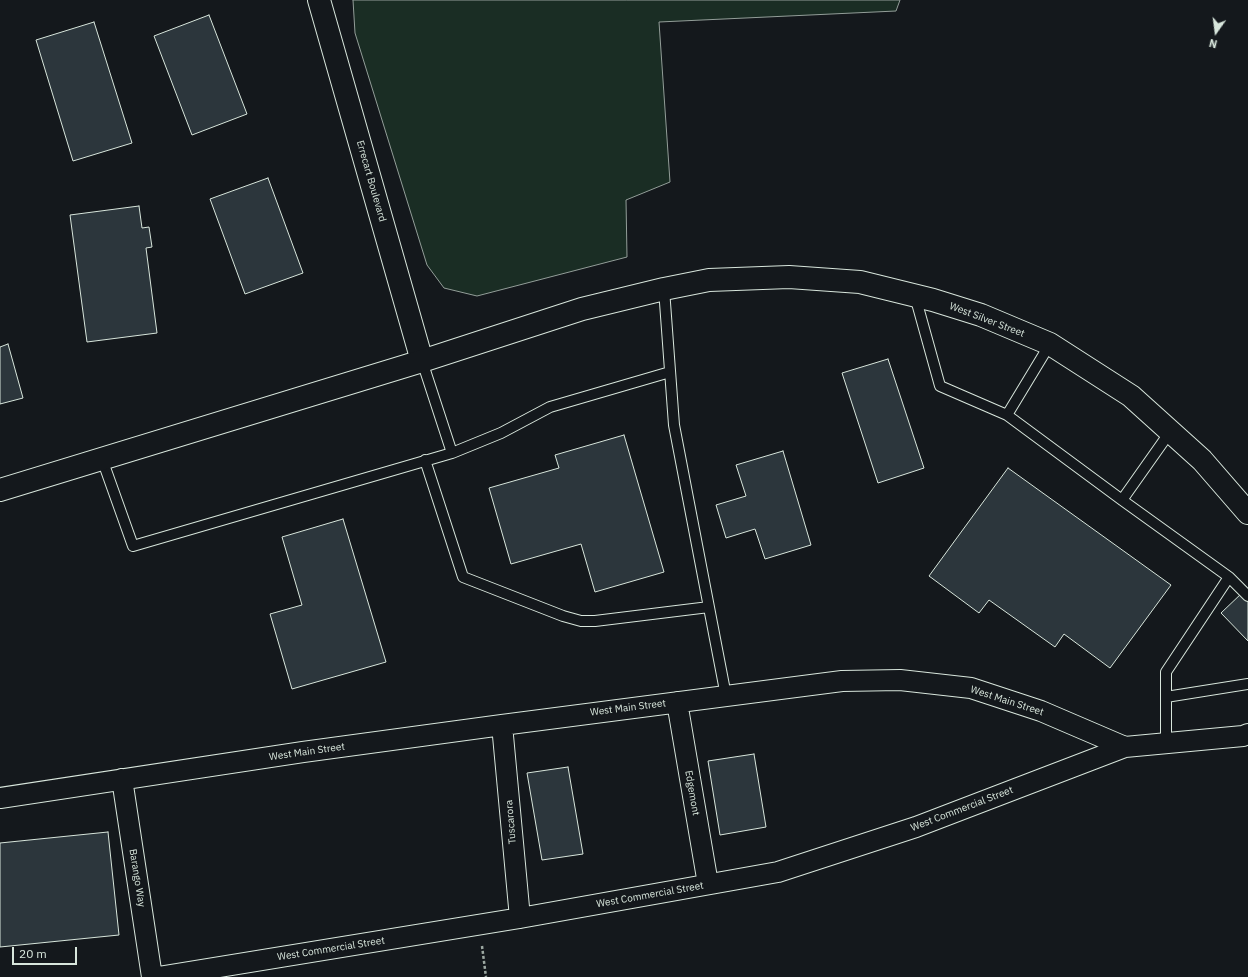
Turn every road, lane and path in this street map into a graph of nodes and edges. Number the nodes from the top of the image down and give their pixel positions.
1 (319, 0) edge
2 (664, 289) junction
3 (915, 296) junction
4 (1050, 344) junction
5 (422, 362) junction
6 (670, 372) junction
7 (1007, 415) junction
8 (1170, 432) junction
9 (452, 453) junction
10 (102, 459) junction
11 (425, 460) junction
12 (0, 490) edge
13 (1122, 500) junction
14 (1248, 513) edge
15 (1229, 577) junction
16 (1248, 596) edge
17 (709, 607) junction
18 (1248, 684) edge
19 (726, 696) junction
20 (1166, 697) junction
21 (677, 702) junction
22 (502, 725) junction
23 (1248, 734) edge
24 (1166, 743) junction
25 (1125, 747) junction
26 (122, 780) junction
27 (0, 798) edge
28 (708, 884) junction
29 (520, 918) junction
30 (479, 925) junction
31 (152, 977) edge
32 (158, 977) edge
33 (486, 977) edge

1 - 5 main road, Errecart Boulevard
2 - 3 main road, West Silver Street
2 - 5 main road, West Silver Street
2 - 6 lane
3 - 4 main road, West Silver Street
3 - 7 lane
4 - 7 lane
4 - 8 main road, West Silver Street
5 - 9 lane
5 - 10 main road, West Silver Street
6 - 9 lane
6 - 17 lane
7 - 13 lane
8 - 13 lane
8 - 14 main road, West Silver Street
9 - 11 lane
10 - 11 lane
10 - 12 main road, West Silver Street
11 - 17 lane
13 - 15 lane
15 - 16 lane
15 - 20 lane
17 - 19 lane
18 - 20 lane
19 - 21 street, West Main Street
19 - 25 street, West Main Street
20 - 24 lane
21 - 22 street, West Main Street
21 - 28 street, Edgemont
22 - 26 street, West Main Street
22 - 29 street, Tuscarora
23 - 24 street, West Main Street
24 - 25 street, West Main Street
25 - 28 street, West Commercial Street
26 - 27 street, West Main Street
26 - 31 street, Barango Way
28 - 29 street, West Commercial Street
29 - 30 street, West Commercial Street
30 - 32 street, West Commercial Street
30 - 33 path

